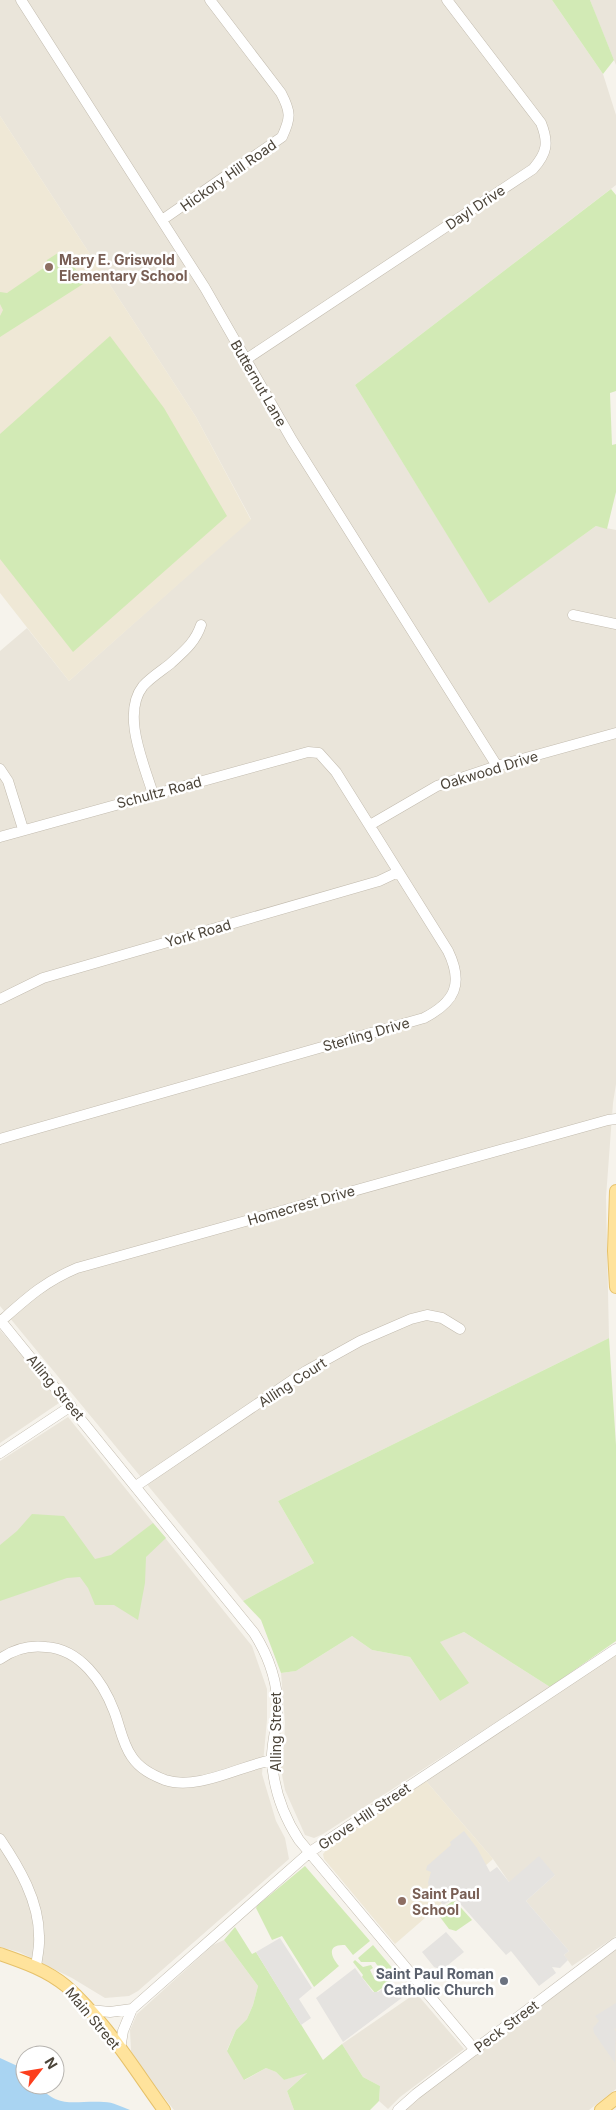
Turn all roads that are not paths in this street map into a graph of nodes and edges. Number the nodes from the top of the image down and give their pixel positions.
1 (20, 0) edge
2 (210, 0) edge
3 (447, 0) edge
4 (162, 220) junction
5 (245, 360) junction
6 (573, 615) dead end
7 (616, 624) edge
8 (201, 625) dead end
9 (616, 733) edge
10 (319, 753) joint
11 (497, 766) junction
12 (0, 769) edge
13 (153, 794) junction
14 (370, 825) junction
15 (23, 829) junction
16 (0, 837) edge
17 (398, 872) junction
18 (0, 999) edge
19 (616, 1119) edge
20 (0, 1139) edge
21 (616, 1191) edge
22 (615, 1251) edge
23 (616, 1287) edge
24 (0, 1320) edge
25 (460, 1329) dead end
26 (71, 1406) junction
27 (0, 1453) edge
28 (136, 1486) junction
29 (616, 1649) edge
30 (0, 1659) edge
31 (272, 1760) junction
32 (0, 1839) edge
33 (310, 1852) junction
34 (616, 1943) edge
35 (0, 1954) edge
36 (36, 1967) junction
37 (132, 2009) junction
38 (90, 2010) junction
39 (120, 2049) junction
40 (475, 2050) junction
41 (616, 2098) edge
42 (164, 2110) edge
43 (398, 2110) edge
44 (601, 2110) edge

1 - 4 street, Butternut Lane
2 - 4 street, Hickory Hill Road
3 - 5 street, Dayl Drive
4 - 5 street, Butternut Lane
5 - 11 street, Butternut Lane
6 - 7 street
8 - 13 street
9 - 11 street, Oakwood Drive
10 - 13 street, Schultz Road
10 - 14 street, Sterling Drive
11 - 14 street, Oakwood Drive
12 - 15 street
13 - 15 street, Schultz Road
14 - 17 street, Sterling Drive
15 - 16 street, Schultz Road
17 - 18 street, York Road
17 - 20 street, Sterling Drive
19 - 24 street, Homecrest Drive
21 - 22 main road
22 - 23 main road
24 - 26 street, Alling Street
25 - 28 street, Alling Court
26 - 27 street
26 - 28 street, Alling Street
28 - 31 street, Alling Street
29 - 33 street, Grove Hill Street
30 - 31 street
31 - 33 street, Alling Street
32 - 36 street
33 - 37 street, Grove Hill Street
33 - 40 street, Alling Street
34 - 40 street, Peck Street
35 - 36 main road, Main Street
36 - 38 main road, Main Street
37 - 38 street
37 - 39 street, Grove Hill Street
38 - 39 main road, Main Street
39 - 42 main road, Main Street
40 - 43 street, Peck Street
41 - 44 main road

